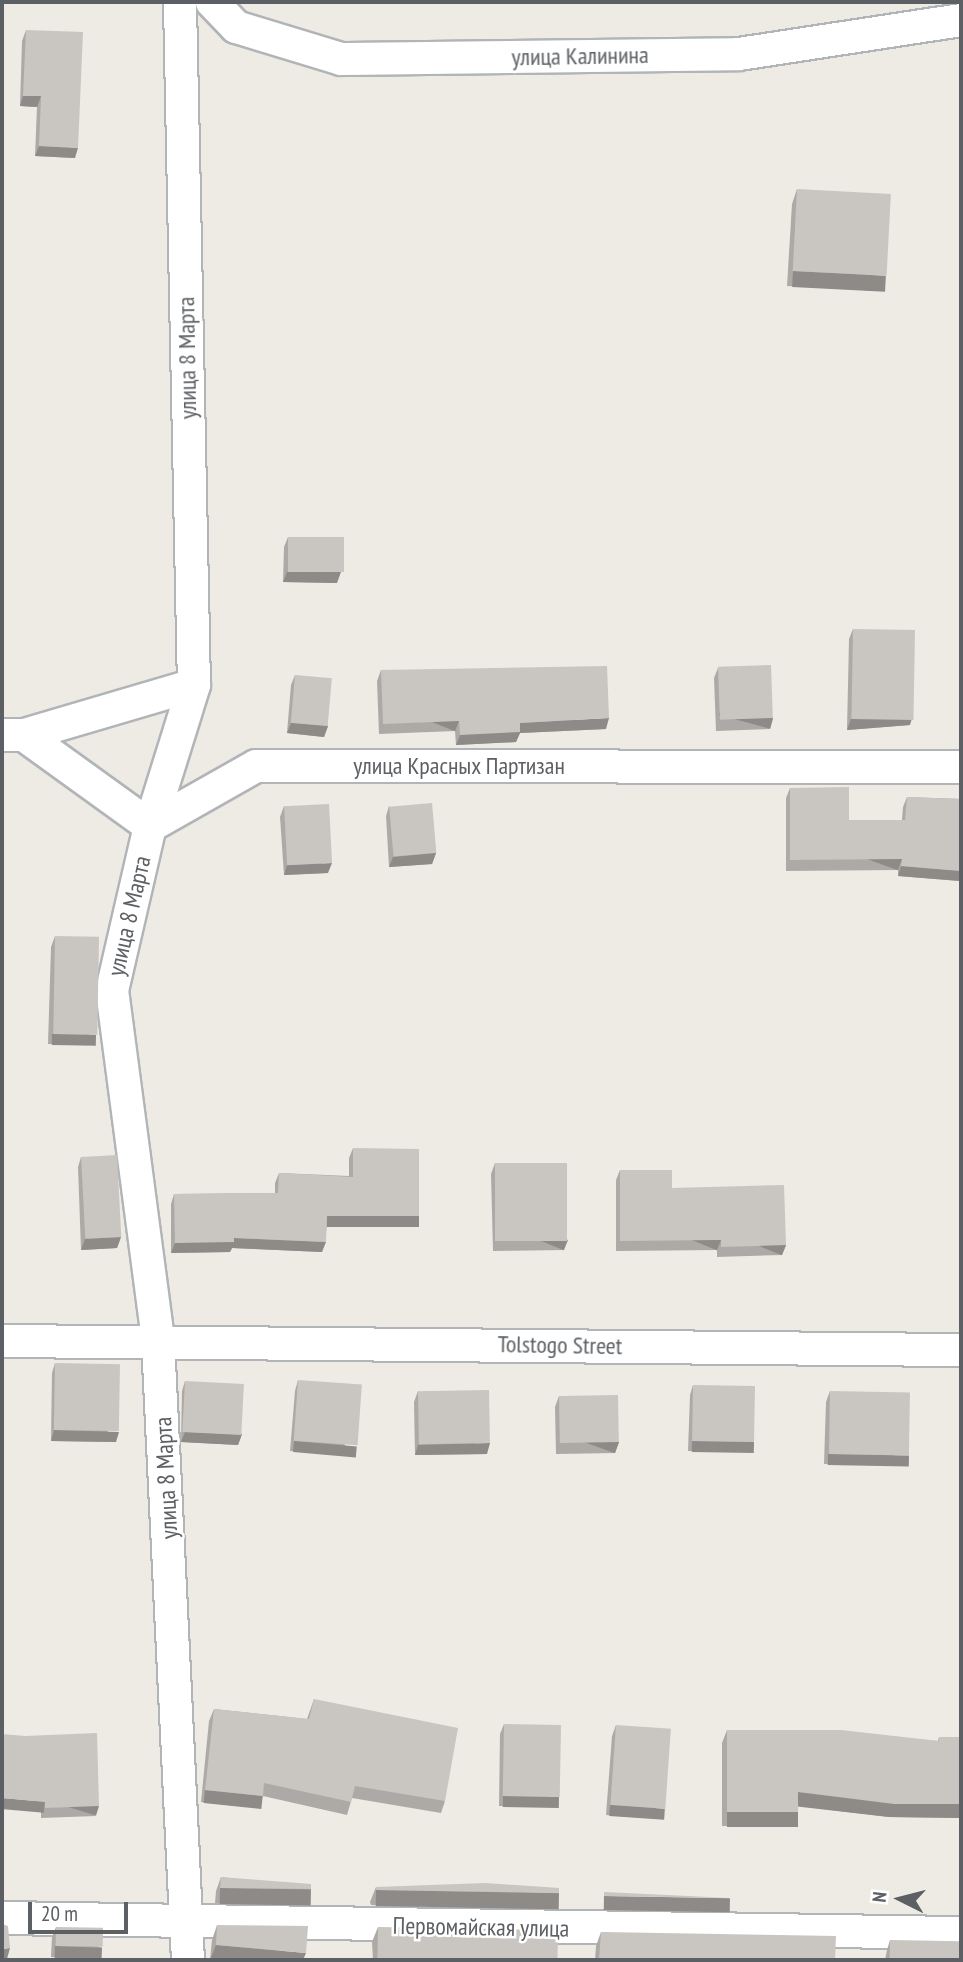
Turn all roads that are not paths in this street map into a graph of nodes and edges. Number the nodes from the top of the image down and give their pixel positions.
1 (180, 2) edge
2 (212, 2) edge
3 (961, 20) edge
4 (194, 685) junction
5 (13, 735) edge
6 (961, 766) edge
7 (150, 826) junction
8 (159, 1340) junction
9 (2, 1341) edge
10 (961, 1350) edge
11 (2, 1918) edge
12 (189, 1923) junction
13 (961, 1933) edge
14 (188, 1960) edge

1 - 4 street, улица 8 Марта
2 - 3 street, улица Калинина
4 - 5 street
4 - 7 street, улица 8 Марта
5 - 7 street
6 - 7 street, улица Красных Партизан
7 - 8 street, улица 8 Марта
8 - 9 street, Tolstogo Street
8 - 10 street, Tolstogo Street
8 - 12 street, улица 8 Марта
11 - 12 street, Первомайская улица
12 - 13 street, Первомайская улица
12 - 14 street, улица 8 Марта

